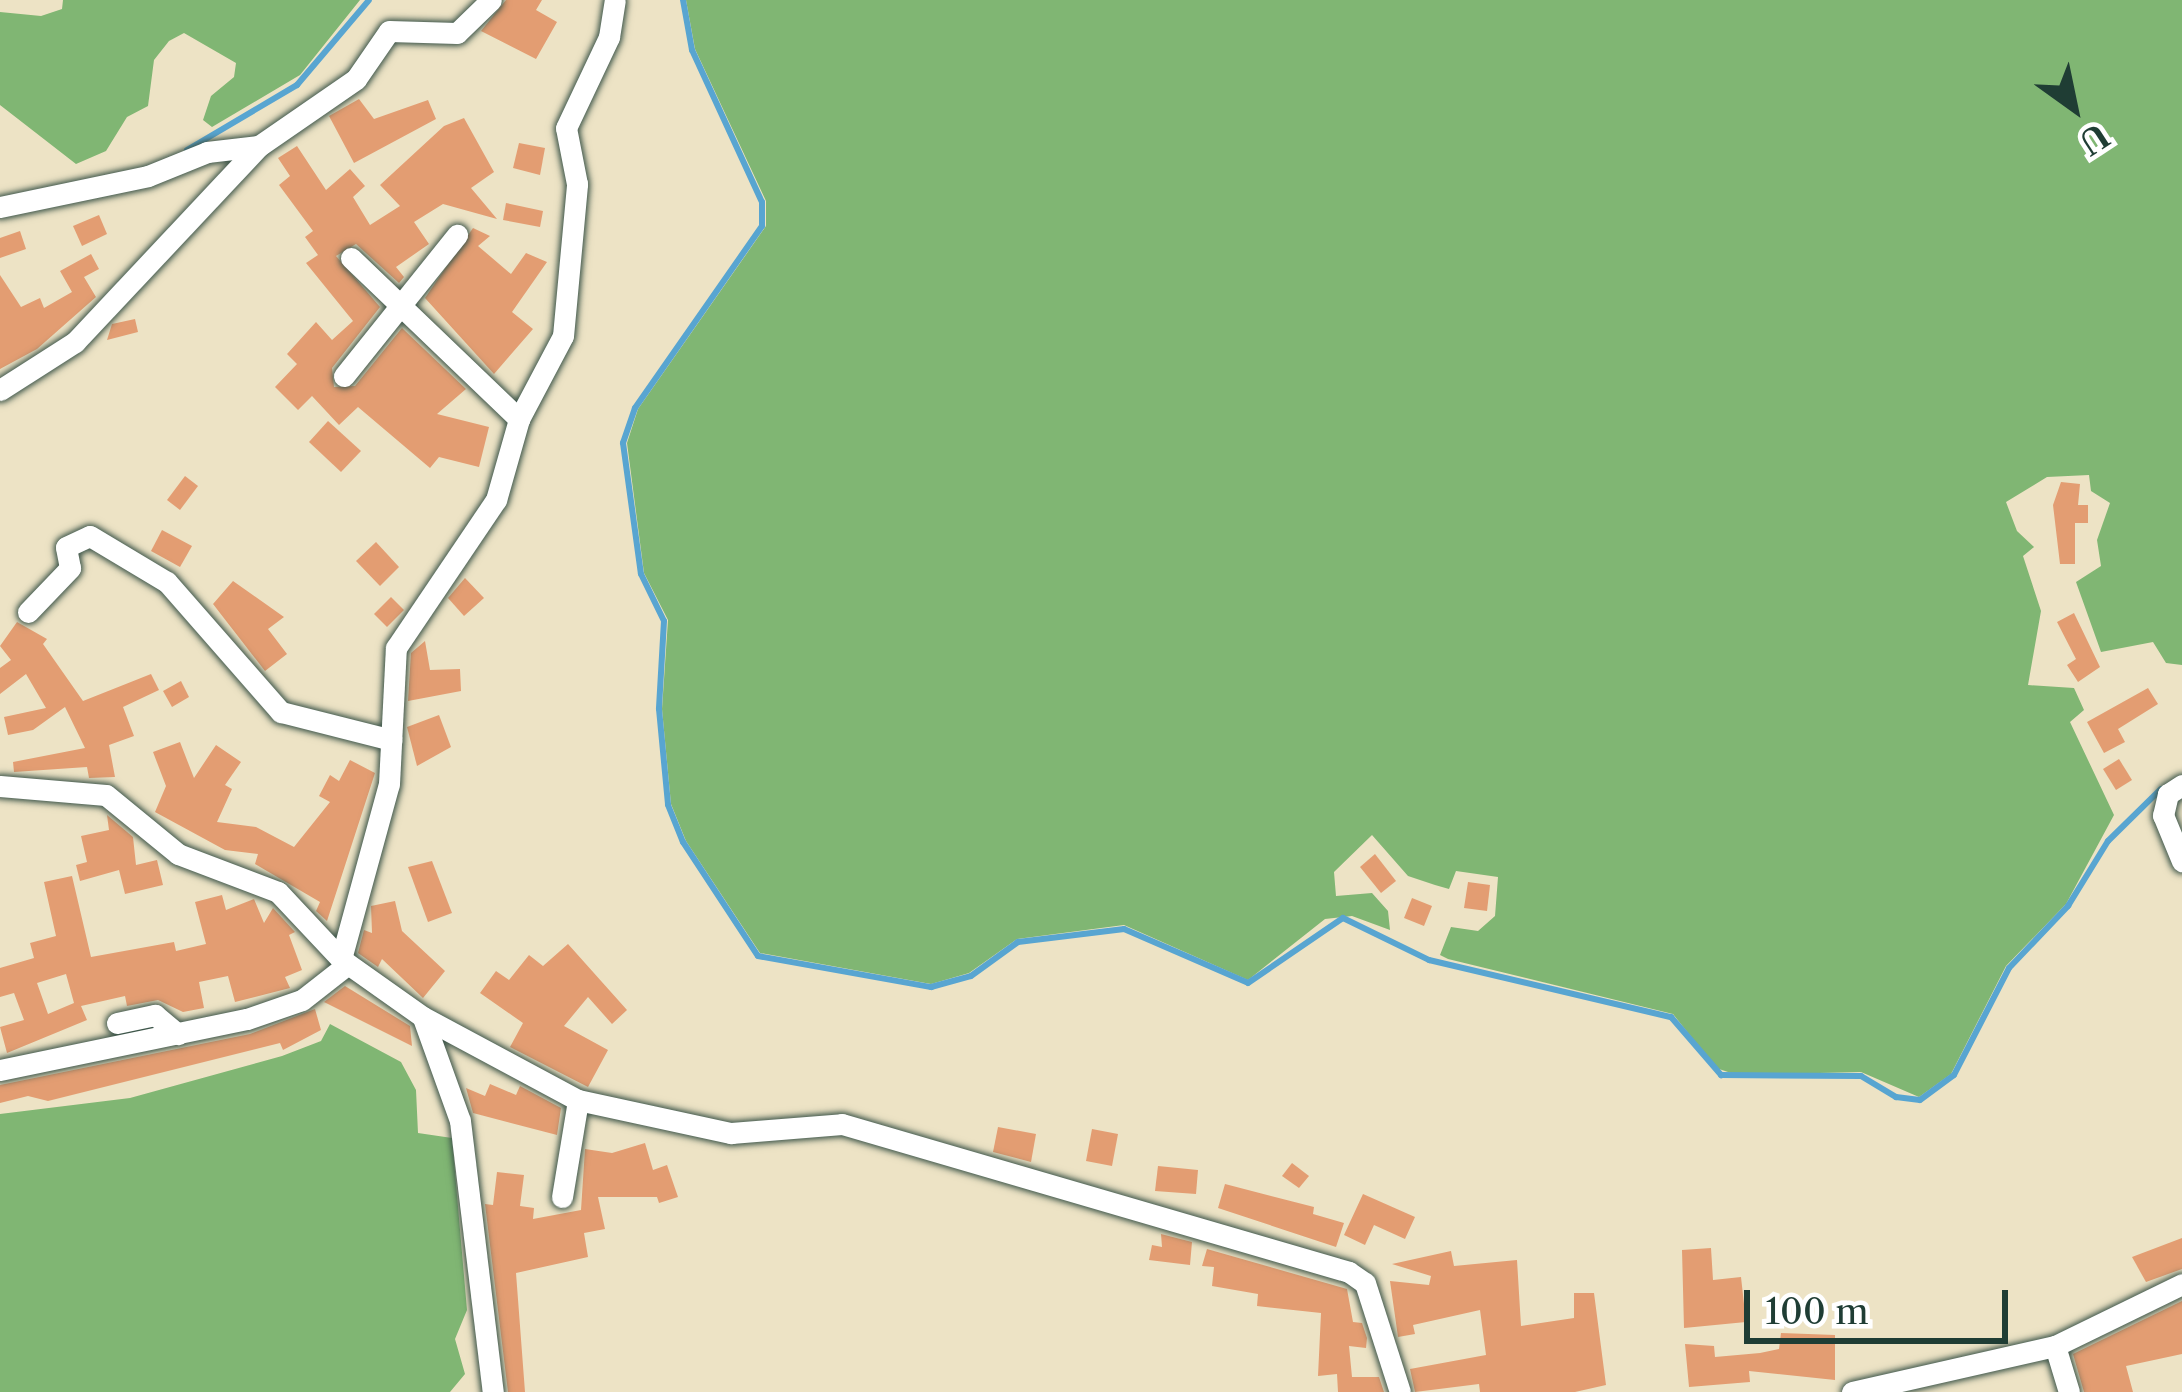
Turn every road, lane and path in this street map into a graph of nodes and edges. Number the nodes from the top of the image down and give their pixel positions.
1 (491, 0) edge
2 (614, 0) edge
3 (259, 146) junction
4 (0, 207) edge
5 (458, 235) dead end
6 (351, 258) dead end
7 (403, 307) junction
8 (344, 376) dead end
9 (0, 390) edge
10 (519, 419) junction
11 (28, 612) dead end
12 (392, 740) junction
13 (2182, 784) edge
14 (0, 786) edge
15 (2182, 861) edge
16 (345, 962) junction
17 (423, 1017) junction
18 (117, 1023) dead end
19 (178, 1034) junction
20 (0, 1070) edge
21 (578, 1100) junction
22 (562, 1197) dead end
23 (2182, 1284) edge
24 (2055, 1346) junction
25 (493, 1392) edge
26 (1400, 1392) edge
27 (1852, 1392) edge
28 (2069, 1392) edge

1 - 3 street
2 - 10 street
3 - 4 street
3 - 9 street
5 - 7 street
6 - 7 street
7 - 8 street
7 - 10 street
10 - 12 street
11 - 12 street
12 - 16 street
13 - 15 street
14 - 16 street
16 - 17 street
16 - 19 street
17 - 21 street
17 - 25 street
18 - 19 street
19 - 20 street
21 - 22 street
21 - 26 street
23 - 24 street
24 - 27 street
24 - 28 street

